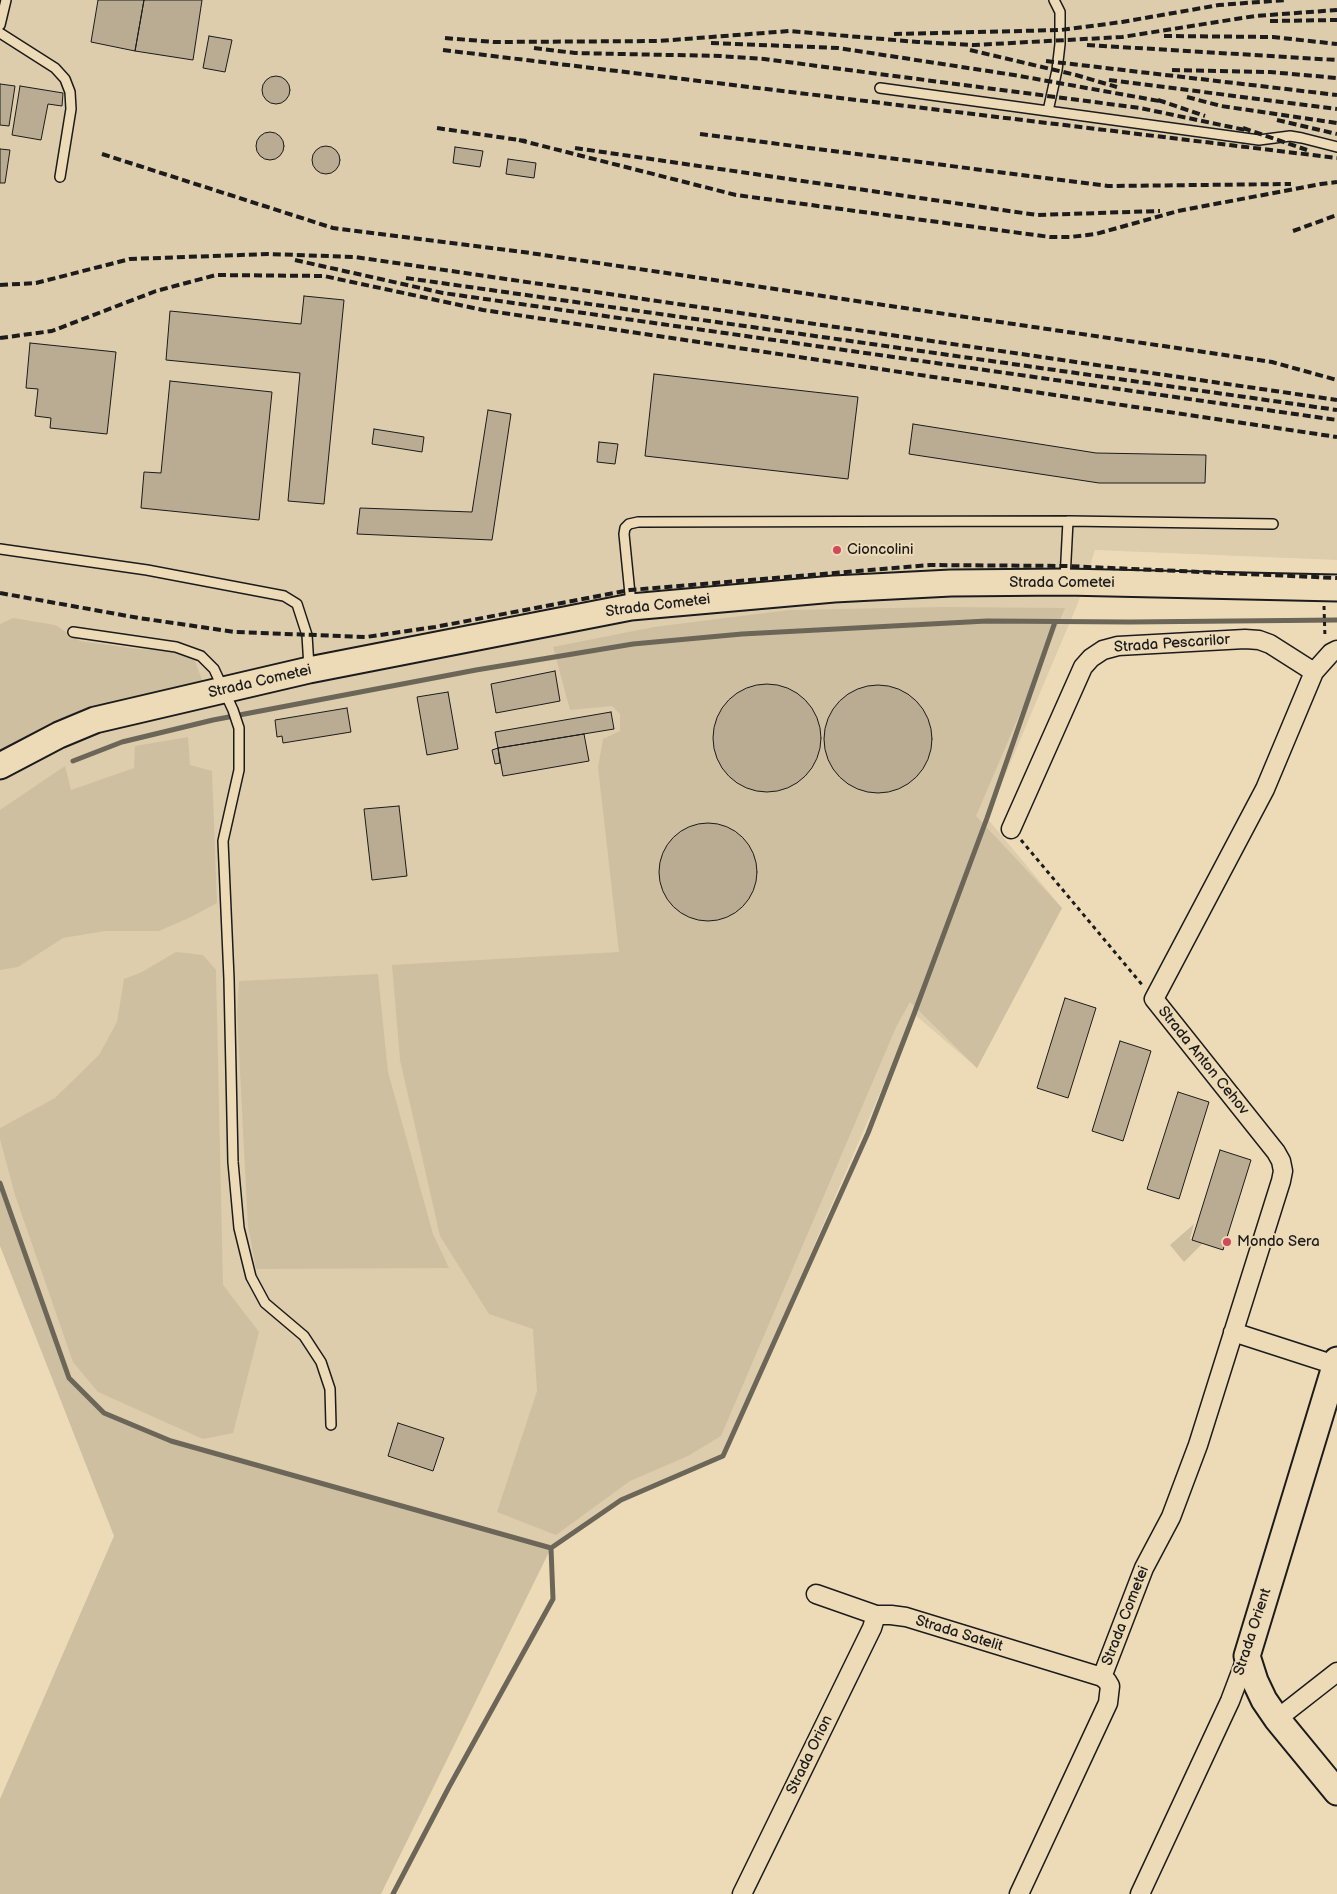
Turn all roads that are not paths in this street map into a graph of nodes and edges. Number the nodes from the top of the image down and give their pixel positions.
1 (6, 0) edge
2 (1054, 0) edge
3 (0, 25) edge
4 (0, 33) edge
5 (880, 88) dead end
6 (1048, 111) junction
7 (1337, 147) edge
8 (60, 177) dead end
9 (1068, 521) junction
10 (1273, 524) dead end
11 (0, 549) edge
12 (1065, 582) junction
13 (1337, 588) edge
14 (631, 607) junction
15 (73, 632) dead end
16 (1337, 650) edge
17 (309, 670) junction
18 (1314, 672) junction
19 (223, 690) junction
20 (0, 766) edge
21 (1011, 829) road end
22 (1233, 1332) junction
23 (1336, 1362) edge
24 (331, 1425) dead end
25 (816, 1594) dead end
26 (876, 1615) junction
27 (1247, 1656) junction
28 (1337, 1672) edge
29 (1102, 1678) junction
30 (1277, 1719) junction
31 (1337, 1792) edge
32 (742, 1894) edge
33 (1019, 1894) edge
34 (1140, 1894) edge

1 - 3 lane
2 - 6 lane
4 - 8 lane
5 - 6 lane
6 - 7 lane
9 - 10 lane
9 - 12 lane
9 - 14 lane
11 - 17 lane
12 - 13 street, Strada Cometei
12 - 14 street, Strada Cometei
14 - 17 street, Strada Cometei
15 - 19 lane
16 - 18 street
17 - 19 street, Strada Cometei
18 - 21 street, Strada Pescarilor
18 - 22 street, Strada Anton Cehov
19 - 20 street, Strada Cometei
19 - 24 lane
22 - 23 street
22 - 29 street, Strada Cometei
23 - 27 street, Strada Orient
25 - 26 street, Strada Satelit
26 - 29 street, Strada Satelit
26 - 32 street, Strada Orion
27 - 30 street
27 - 34 street, Strada Orient
28 - 30 street
29 - 33 street, Strada Cometei
30 - 31 street

